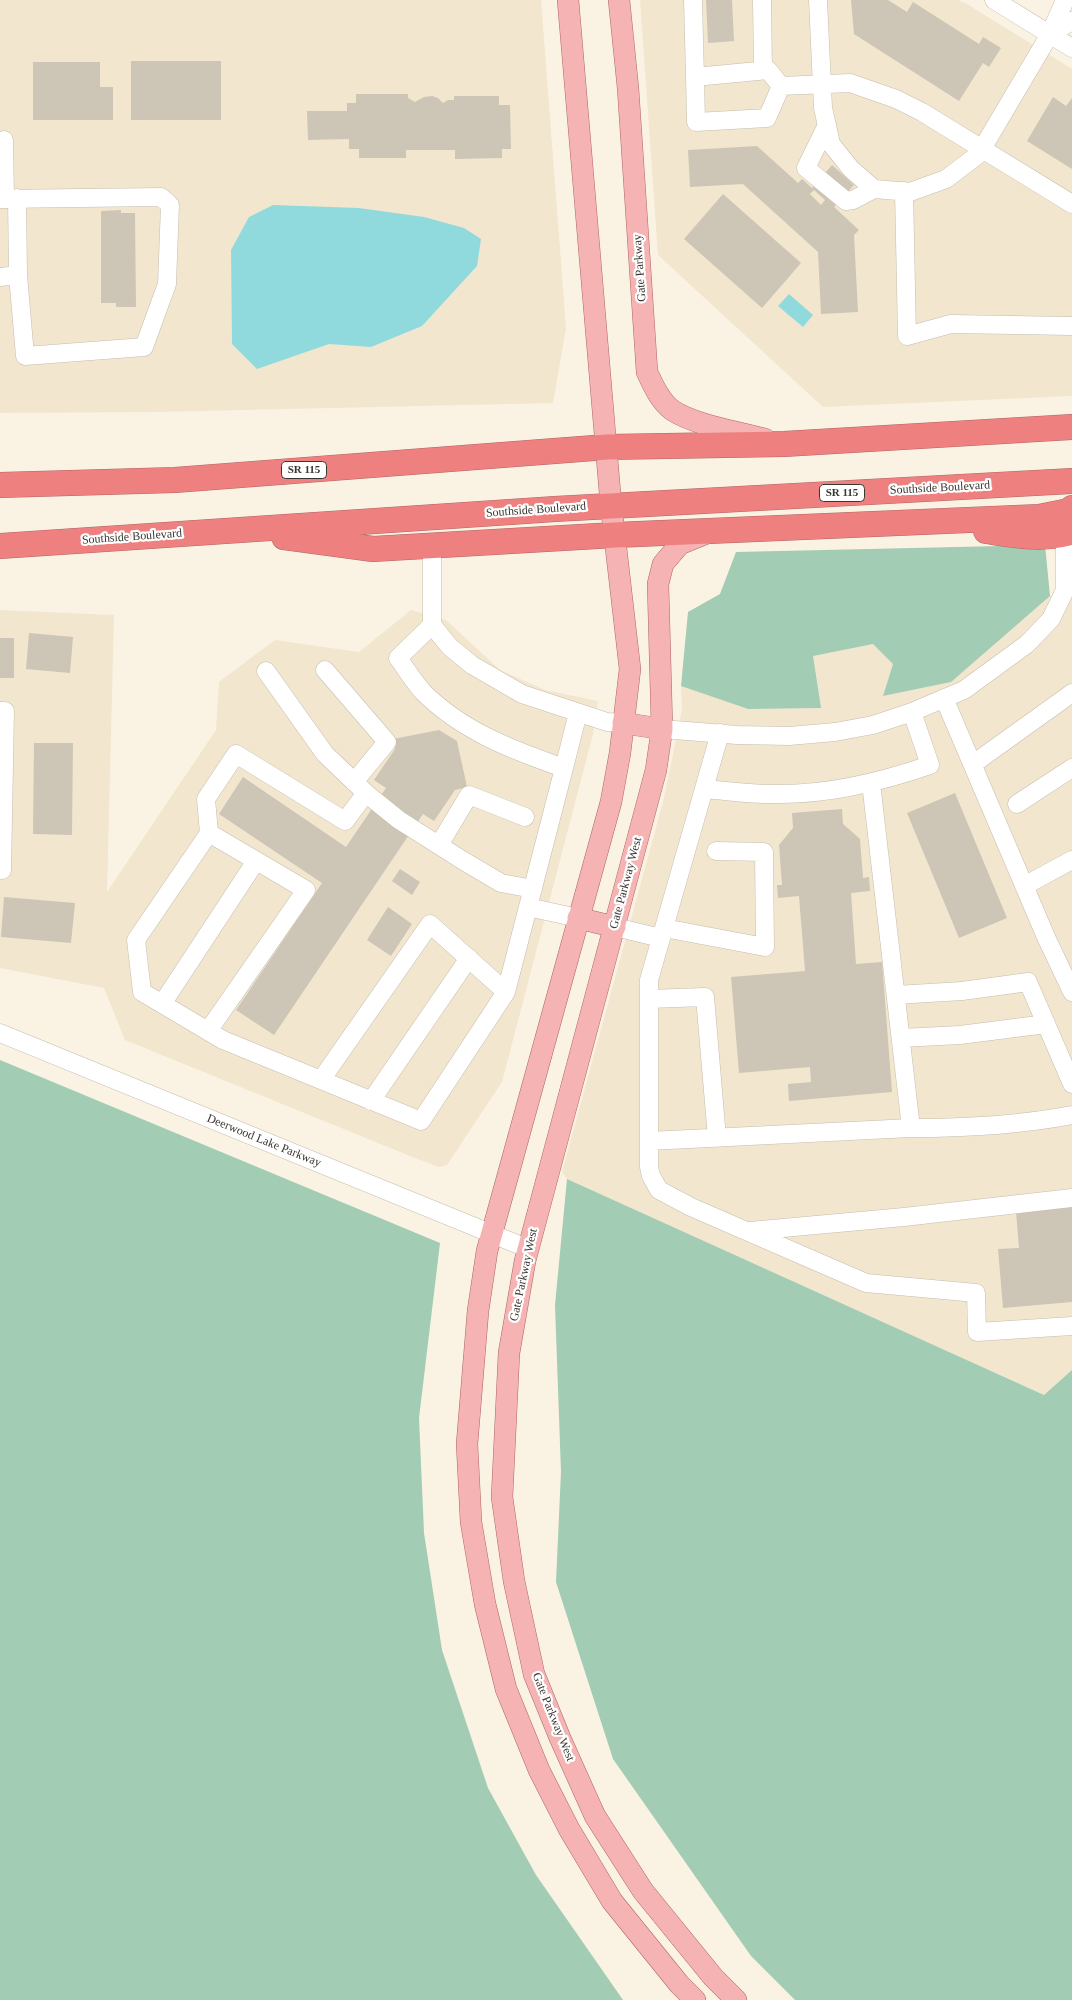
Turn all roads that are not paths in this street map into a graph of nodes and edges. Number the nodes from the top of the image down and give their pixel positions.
1 (568, 0) edge
2 (619, 0) edge
3 (693, 0) edge
4 (762, 0) edge
5 (818, 0) edge
6 (994, 0) edge
7 (1065, 0) edge
8 (1072, 20) edge
9 (1050, 34) junction
10 (1072, 48) edge
11 (764, 70) junction
12 (694, 77) junction
13 (822, 84) junction
14 (782, 86) junction
15 (827, 125) junction
16 (4, 140) dead end
17 (982, 149) junction
18 (874, 189) junction
19 (904, 191) junction
20 (7, 198) edge
21 (1072, 204) edge
22 (18, 275) junction
23 (0, 277) edge
24 (1072, 326) edge
25 (1072, 427) edge
26 (784, 444) junction
27 (607, 447) junction
28 (1072, 481) edge
29 (0, 485) edge
30 (612, 505) junction
31 (1072, 508) edge
32 (918, 522) junction
33 (234, 530) junction
34 (712, 531) junction
35 (1068, 534) edge
36 (615, 535) junction
37 (0, 546) edge
38 (432, 546) junction
39 (1066, 605) edge
40 (432, 625) junction
41 (325, 670) dead end
42 (266, 671) dead end
43 (1072, 693) edge
44 (944, 698) junction
45 (0, 711) edge
46 (912, 712) junction
47 (578, 713) junction
48 (623, 723) junction
49 (662, 729) junction
50 (720, 733) junction
51 (973, 764) junction
52 (564, 768) junction
53 (1072, 768) edge
54 (871, 783) junction
55 (360, 788) junction
56 (704, 789) junction
57 (1017, 804) dead end
58 (525, 816) dead end
59 (209, 833) junction
60 (439, 846) junction
61 (716, 851) dead end
62 (1072, 860) edge
63 (256, 861) junction
64 (0, 870) edge
65 (1024, 886) junction
66 (533, 889) junction
67 (528, 907) junction
68 (578, 918) junction
69 (615, 927) junction
70 (663, 933) junction
71 (469, 958) junction
72 (506, 992) junction
73 (1072, 992) edge
74 (896, 995) junction
75 (649, 999) junction
76 (162, 1004) junction
77 (1046, 1024) junction
78 (208, 1031) junction
79 (0, 1033) edge
80 (901, 1038) junction
81 (321, 1080) junction
82 (1072, 1084) edge
83 (371, 1100) junction
84 (1072, 1115) edge
85 (911, 1128) junction
86 (717, 1138) junction
87 (649, 1141) junction
88 (1072, 1198) edge
89 (747, 1231) junction
90 (492, 1233) junction
91 (529, 1249) junction
92 (1072, 1326) edge
93 (695, 2000) edge
94 (736, 2000) edge

1 - 27 main road
2 - 26 main road, Gate Parkway
3 - 12 street
4 - 11 street
5 - 13 street
6 - 9 street
7 - 9 street
8 - 9 street
9 - 10 street
9 - 17 street
11 - 12 street
11 - 14 street
12 - 14 street
13 - 14 street
13 - 15 street
13 - 17 street
15 - 18 street
15 - 18 street
16 - 20 street
17 - 19 street
17 - 21 street
18 - 19 street
19 - 24 street
20 - 22 street
20 - 22 street
22 - 23 street
25 - 26 highway, SR 115
26 - 27 highway, SR 115
27 - 29 highway, SR 115
27 - 30 main road
28 - 30 highway, Southside Boulevard / SR 115
30 - 33 highway, Southside Boulevard / SR 115
30 - 36 main road
31 - 32 highway
32 - 34 highway
32 - 35 highway
33 - 37 highway, Southside Boulevard / SR 115
33 - 38 highway
34 - 36 highway
34 - 49 main road, Gate Parkway West
35 - 39 street
36 - 38 highway
36 - 48 main road
38 - 40 street
39 - 44 street
40 - 47 street
40 - 52 street
41 - 55 street
42 - 55 street
43 - 51 street
44 - 46 street
44 - 51 street
45 - 64 street
46 - 50 street
46 - 54 street
47 - 48 street
47 - 52 street
48 - 49 main road
48 - 68 main road
49 - 50 street
49 - 69 main road, Gate Parkway West
50 - 56 street
51 - 65 street
52 - 66 street
53 - 57 street
54 - 56 street
54 - 74 street
55 - 59 street
55 - 60 street
56 - 70 street
58 - 60 street
59 - 63 street
59 - 76 street
60 - 66 street
61 - 70 street
62 - 65 street
63 - 76 street
63 - 78 street
65 - 73 street
66 - 67 street
67 - 68 street
67 - 72 street
68 - 69 main road
68 - 90 main road
69 - 70 street
69 - 91 main road, Gate Parkway West
70 - 75 street
71 - 72 street
71 - 81 street
71 - 83 street
72 - 83 street
74 - 77 street
74 - 80 street
75 - 86 street
75 - 87 street
76 - 78 street
77 - 80 street
77 - 82 street
78 - 81 street
79 - 90 street, Deerwood Lake Parkway
80 - 85 street
81 - 83 street
84 - 85 street
85 - 86 street
86 - 87 street
87 - 89 street
88 - 89 street
89 - 92 street
90 - 91 street, Deerwood Lake Parkway
90 - 93 main road
91 - 94 main road, Gate Parkway West

